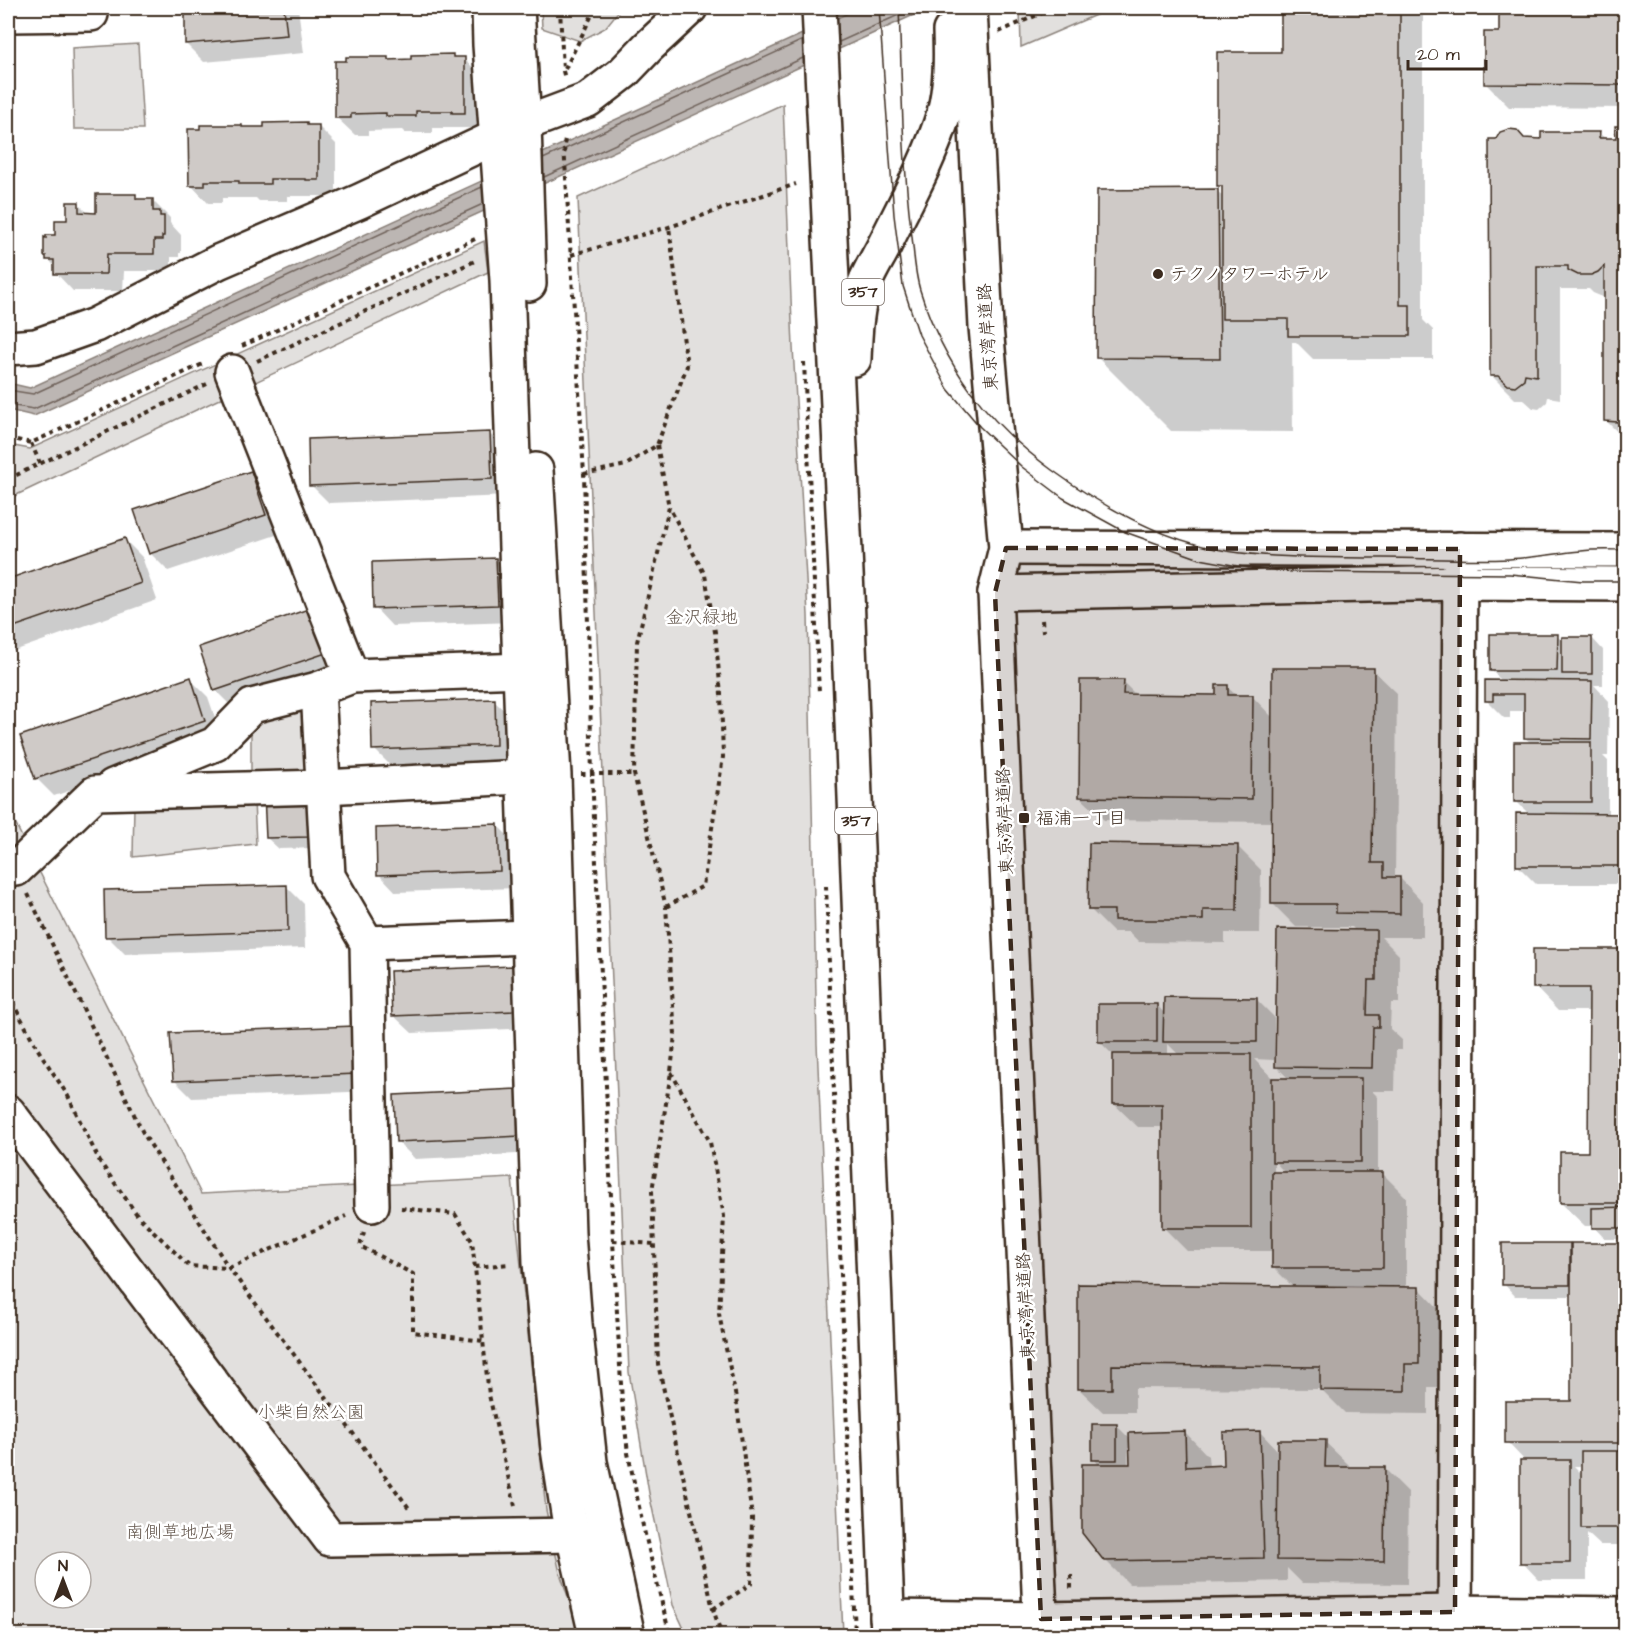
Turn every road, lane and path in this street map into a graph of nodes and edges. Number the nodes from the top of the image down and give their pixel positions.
1 (92, 8) edge
2 (489, 8) edge
3 (517, 8) edge
4 (560, 8) edge
5 (594, 8) edge
6 (690, 8) edge
7 (819, 8) edge
8 (950, 8) edge
9 (1053, 8) edge
10 (8, 14) edge
11 (983, 16) edge
12 (563, 71) junction
13 (566, 107) junction
14 (510, 130) junction
15 (796, 196) dead end
16 (511, 223) junction
17 (669, 227) junction
18 (571, 255) junction
19 (8, 348) edge
20 (803, 351) dead end
21 (226, 361) junction
22 (8, 438) edge
23 (31, 443) junction
24 (657, 446) junction
25 (40, 463) dead end
26 (584, 474) junction
27 (669, 507) junction
28 (1006, 548) junction
29 (1460, 549) junction
30 (1626, 550) edge
31 (1460, 583) junction
32 (1626, 584) edge
33 (995, 593) junction
34 (847, 594) junction
35 (520, 670) junction
36 (352, 676) junction
37 (318, 689) junction
38 (819, 698) dead end
39 (592, 774) junction
40 (634, 774) junction
41 (523, 777) junction
42 (323, 787) junction
43 (95, 793) junction
44 (16, 869) joint
45 (826, 876) dead end
46 (666, 907) junction
47 (529, 937) junction
48 (367, 943) junction
49 (8, 994) edge
50 (671, 1072) junction
51 (8, 1112) edge
52 (372, 1204) junction
53 (613, 1241) junction
54 (654, 1245) junction
55 (229, 1268) junction
56 (483, 1341) junction
57 (573, 1535) junction
58 (521, 1536) junction
59 (431, 1537) junction
60 (713, 1609) junction
61 (1626, 1614) edge
62 (1455, 1624) edge
63 (888, 1626) edge
64 (1041, 1627) edge
65 (597, 1635) edge
66 (628, 1635) edge
67 (670, 1635) edge
68 (722, 1635) edge
69 (855, 1635) edge

1 - 10 main road
2 - 14 main road
3 - 14 main road
4 - 12 path
5 - 12 path
6 - 13 main road
7 - 34 main road, 357
8 - 34 main road, 357
9 - 11 path
11 - 28 main road, 東京湾岸道路
12 - 13 path
13 - 14 main road
13 - 18 path
14 - 16 main road
14 - 19 main road
15 - 17 path
16 - 21 path
16 - 35 main road
16 - 66 main road
17 - 18 path
17 - 24 path
18 - 26 path
20 - 38 path
21 - 23 path
21 - 36 main road
22 - 23 path
23 - 25 path
24 - 26 path
24 - 27 path
26 - 39 path
27 - 40 path
27 - 46 path
28 - 29 main road
28 - 33 main road, 東京湾岸道路
29 - 30 main road
29 - 31 main road
31 - 32 main road
31 - 33 main road
31 - 62 main road
33 - 64 main road, 東京湾岸道路
34 - 63 main road, 357
35 - 36 main road
35 - 41 main road
36 - 37 main road
37 - 42 main road
37 - 43 main road
39 - 40 path
39 - 53 path
40 - 46 path
41 - 42 main road
41 - 47 main road
42 - 43 main road
42 - 48 main road
43 - 44 main road
44 - 55 path
45 - 69 path
46 - 50 path
47 - 48 main road
47 - 57 main road
48 - 52 main road
49 - 55 path
50 - 54 path
50 - 60 path
51 - 59 main road
52 - 55 path
52 - 56 path
52 - 56 path
53 - 54 path
53 - 67 path
54 - 60 path
55 - 59 path
56 - 58 path
57 - 58 main road
57 - 65 main road
58 - 59 main road
60 - 68 path
61 - 62 main road
62 - 64 main road
63 - 64 main road

